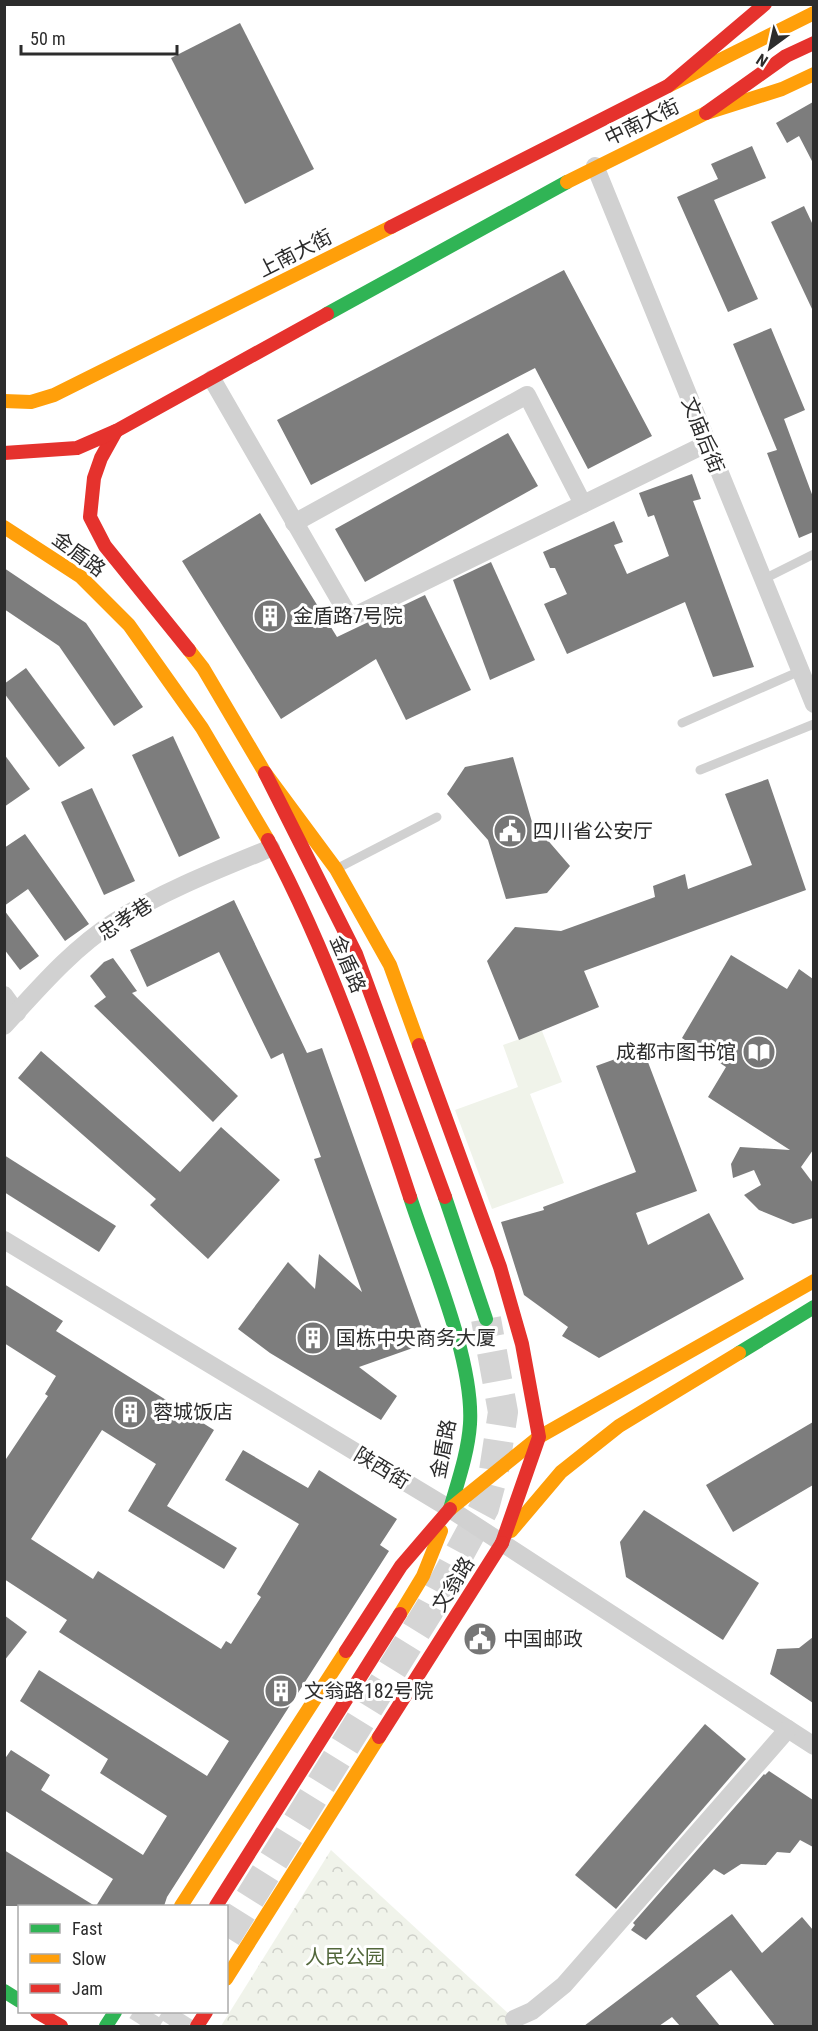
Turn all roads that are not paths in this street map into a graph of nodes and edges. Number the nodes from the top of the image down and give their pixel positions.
1 (765, 4) edge
2 (813, 13) edge
3 (813, 43) edge
4 (813, 74) edge
5 (668, 86) junction
6 (706, 113) junction
7 (599, 123) joint
8 (595, 166) junction
9 (212, 379) junction
10 (4, 402) edge
11 (116, 431) junction
12 (706, 444) junction
13 (4, 453) edge
14 (583, 504) junction
15 (294, 523) junction
16 (4, 527) edge
17 (813, 554) edge
18 (762, 580) junction
19 (800, 671) junction
20 (813, 704) edge
21 (682, 723) dead end
22 (813, 724) edge
23 (700, 770) dead end
24 (265, 773) junction
25 (437, 817) dead end
26 (271, 848) junction
27 (336, 869) junction
28 (4, 995) edge
29 (11, 1019) edge
30 (4, 1239) edge
31 (813, 1281) edge
32 (813, 1306) edge
33 (486, 1319) tunnel mouth
34 (539, 1437) junction
35 (450, 1509) junction
36 (502, 1543) junction
37 (788, 1730) junction
38 (813, 1746) edge
39 (182, 1905) edge
40 (217, 1905) edge
41 (228, 1976) edge
42 (4, 1991) edge
43 (18, 2000) edge
44 (39, 2013) edge
45 (114, 2013) edge
46 (205, 2013) edge
47 (514, 2019) dead end
48 (61, 2026) edge
49 (106, 2026) edge
50 (197, 2026) edge

1 - 5 main road, 中南大街
2 - 5 main road, 中南大街
3 - 6 main road, 中南大街
4 - 6 main road, 中南大街
5 - 7 main road, 中南大街
6 - 8 main road, 中南大街
7 - 10 main road, 上南大街
8 - 9 main road
8 - 12 street, 文庙后街
9 - 11 main road
9 - 15 street
11 - 13 main road
11 - 24 main road, 金盾路
12 - 14 street
12 - 18 street, 文庙后街
14 - 15 street
14 - 15 street
16 - 26 main road, 金盾路
17 - 18 lane
18 - 19 street, 文庙后街
19 - 20 street, 文庙后街
19 - 21 lane
22 - 23 lane
24 - 27 main road, 金盾路
24 - 33 main road, 金盾路
25 - 27 lane
26 - 29 street, 忠孝巷
26 - 35 main road, 金盾路
27 - 34 main road, 金盾路
28 - 29 street
30 - 35 street, 陕西街
31 - 34 main road, 文翁路
32 - 36 main road, 文翁路
34 - 35 main road, 文翁路
34 - 36 main road, 金盾路
35 - 36 street, 陕西街
35 - 39 main road, 文翁路
35 - 40 main road, 文翁路
36 - 37 street, 陕西街
36 - 41 main road, 文翁路
37 - 38 street, 陕西街
37 - 47 street
42 - 43 main road
44 - 48 main road
45 - 49 main road
46 - 50 main road

